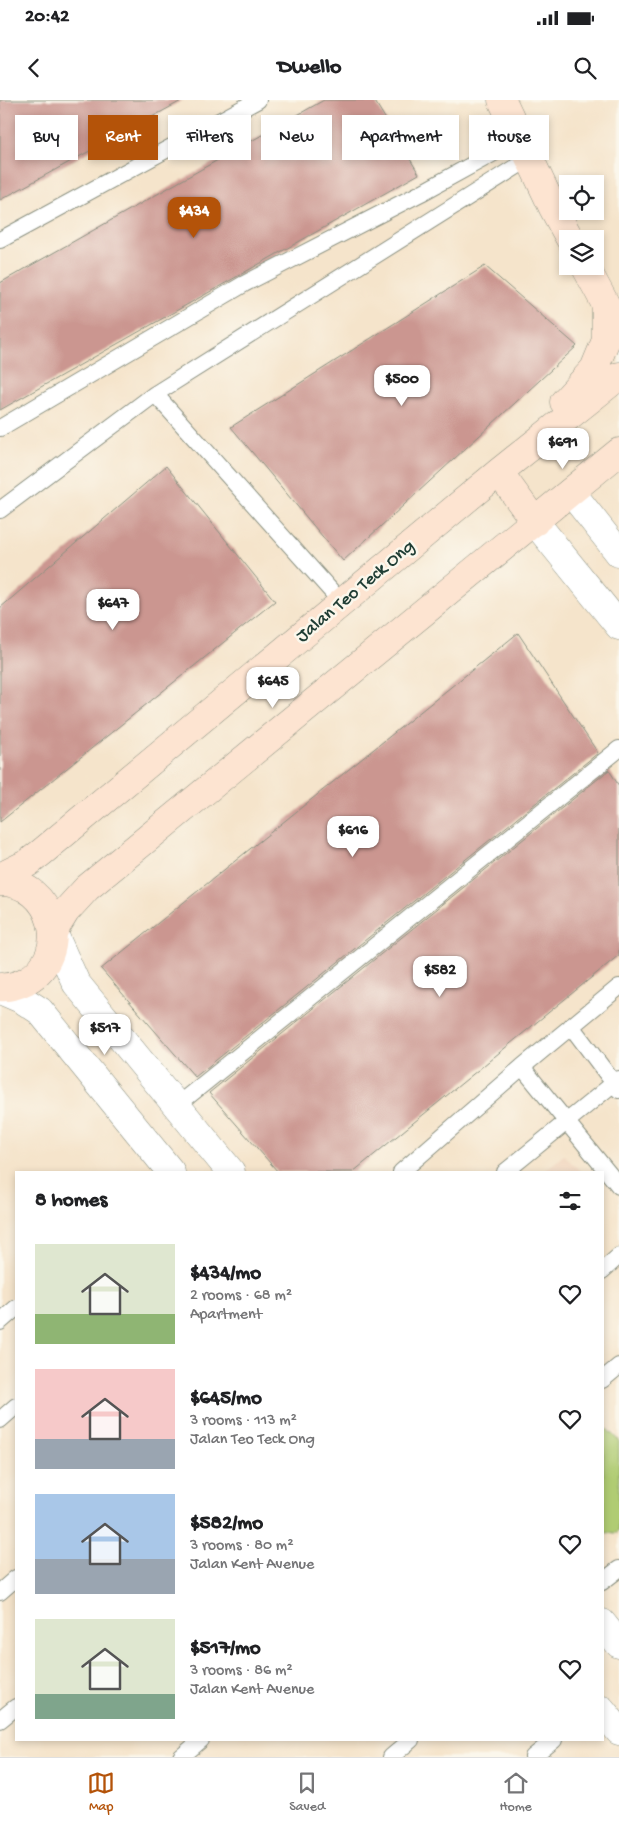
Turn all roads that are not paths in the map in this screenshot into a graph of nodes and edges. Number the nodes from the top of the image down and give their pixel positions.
1 (258, 100) edge
2 (502, 100) edge
3 (510, 115) edge
4 (498, 160) edge
5 (508, 160) edge
6 (531, 160) edge
7 (565, 230) edge
8 (0, 240) edge
9 (589, 275) edge
10 (612, 313) edge
11 (619, 376) edge
12 (155, 394) junction
13 (0, 428) edge
14 (619, 452) edge
15 (505, 467) junction
16 (571, 492) junction
17 (0, 510) edge
18 (535, 522) junction
19 (619, 553) edge
20 (342, 603) junction
21 (619, 626) edge
22 (619, 749) edge
23 (0, 877) edge
24 (0, 882) edge
25 (53, 932) junction
26 (619, 987) edge
27 (0, 988) edge
28 (571, 1026) junction
29 (522, 1067) junction
30 (617, 1084) edge
31 (176, 1106) junction
32 (567, 1122) junction
33 (170, 1171) edge
34 (231, 1171) edge
35 (402, 1171) edge
36 (506, 1171) edge
37 (619, 1186) edge
38 (619, 1256) edge
39 (604, 1269) edge
40 (15, 1309) edge
41 (0, 1322) edge
42 (619, 1366) edge
43 (604, 1378) edge
44 (15, 1407) edge
45 (0, 1420) edge
46 (619, 1569) edge
47 (15, 1579) edge
48 (604, 1580) edge
49 (0, 1592) edge
50 (604, 1625) edge
51 (619, 1644) edge
52 (15, 1708) edge
53 (604, 1712) edge
54 (0, 1720) edge
55 (619, 1731) edge
56 (200, 1741) edge
57 (410, 1741) edge
58 (553, 1741) edge
59 (180, 1757) edge
60 (391, 1757) edge
61 (532, 1757) edge

1 - 8 lane
2 - 3 street
4 - 13 lane
5 - 12 lane
6 - 7 street
9 - 10 street
10 - 15 street
11 - 15 street
12 - 17 lane
12 - 20 lane
14 - 16 street
15 - 18 street
15 - 20 street, Jalan Teo Teck Ong
16 - 18 street
16 - 19 street
18 - 21 street
18 - 25 street
20 - 23 street, Jalan Teo Teck Ong
22 - 31 lane
24 - 25 street
25 - 27 street
25 - 31 street
26 - 28 lane
27 - 33 street
28 - 29 lane
28 - 30 lane
29 - 32 lane
29 - 35 lane
30 - 32 lane
31 - 34 street
32 - 36 lane
32 - 37 lane
38 - 39 lane
40 - 41 lane
42 - 43 lane
44 - 45 lane
46 - 48 lane
47 - 49 lane
50 - 51 street
52 - 54 lane
53 - 55 street
56 - 59 lane
57 - 60 lane
58 - 61 lane

